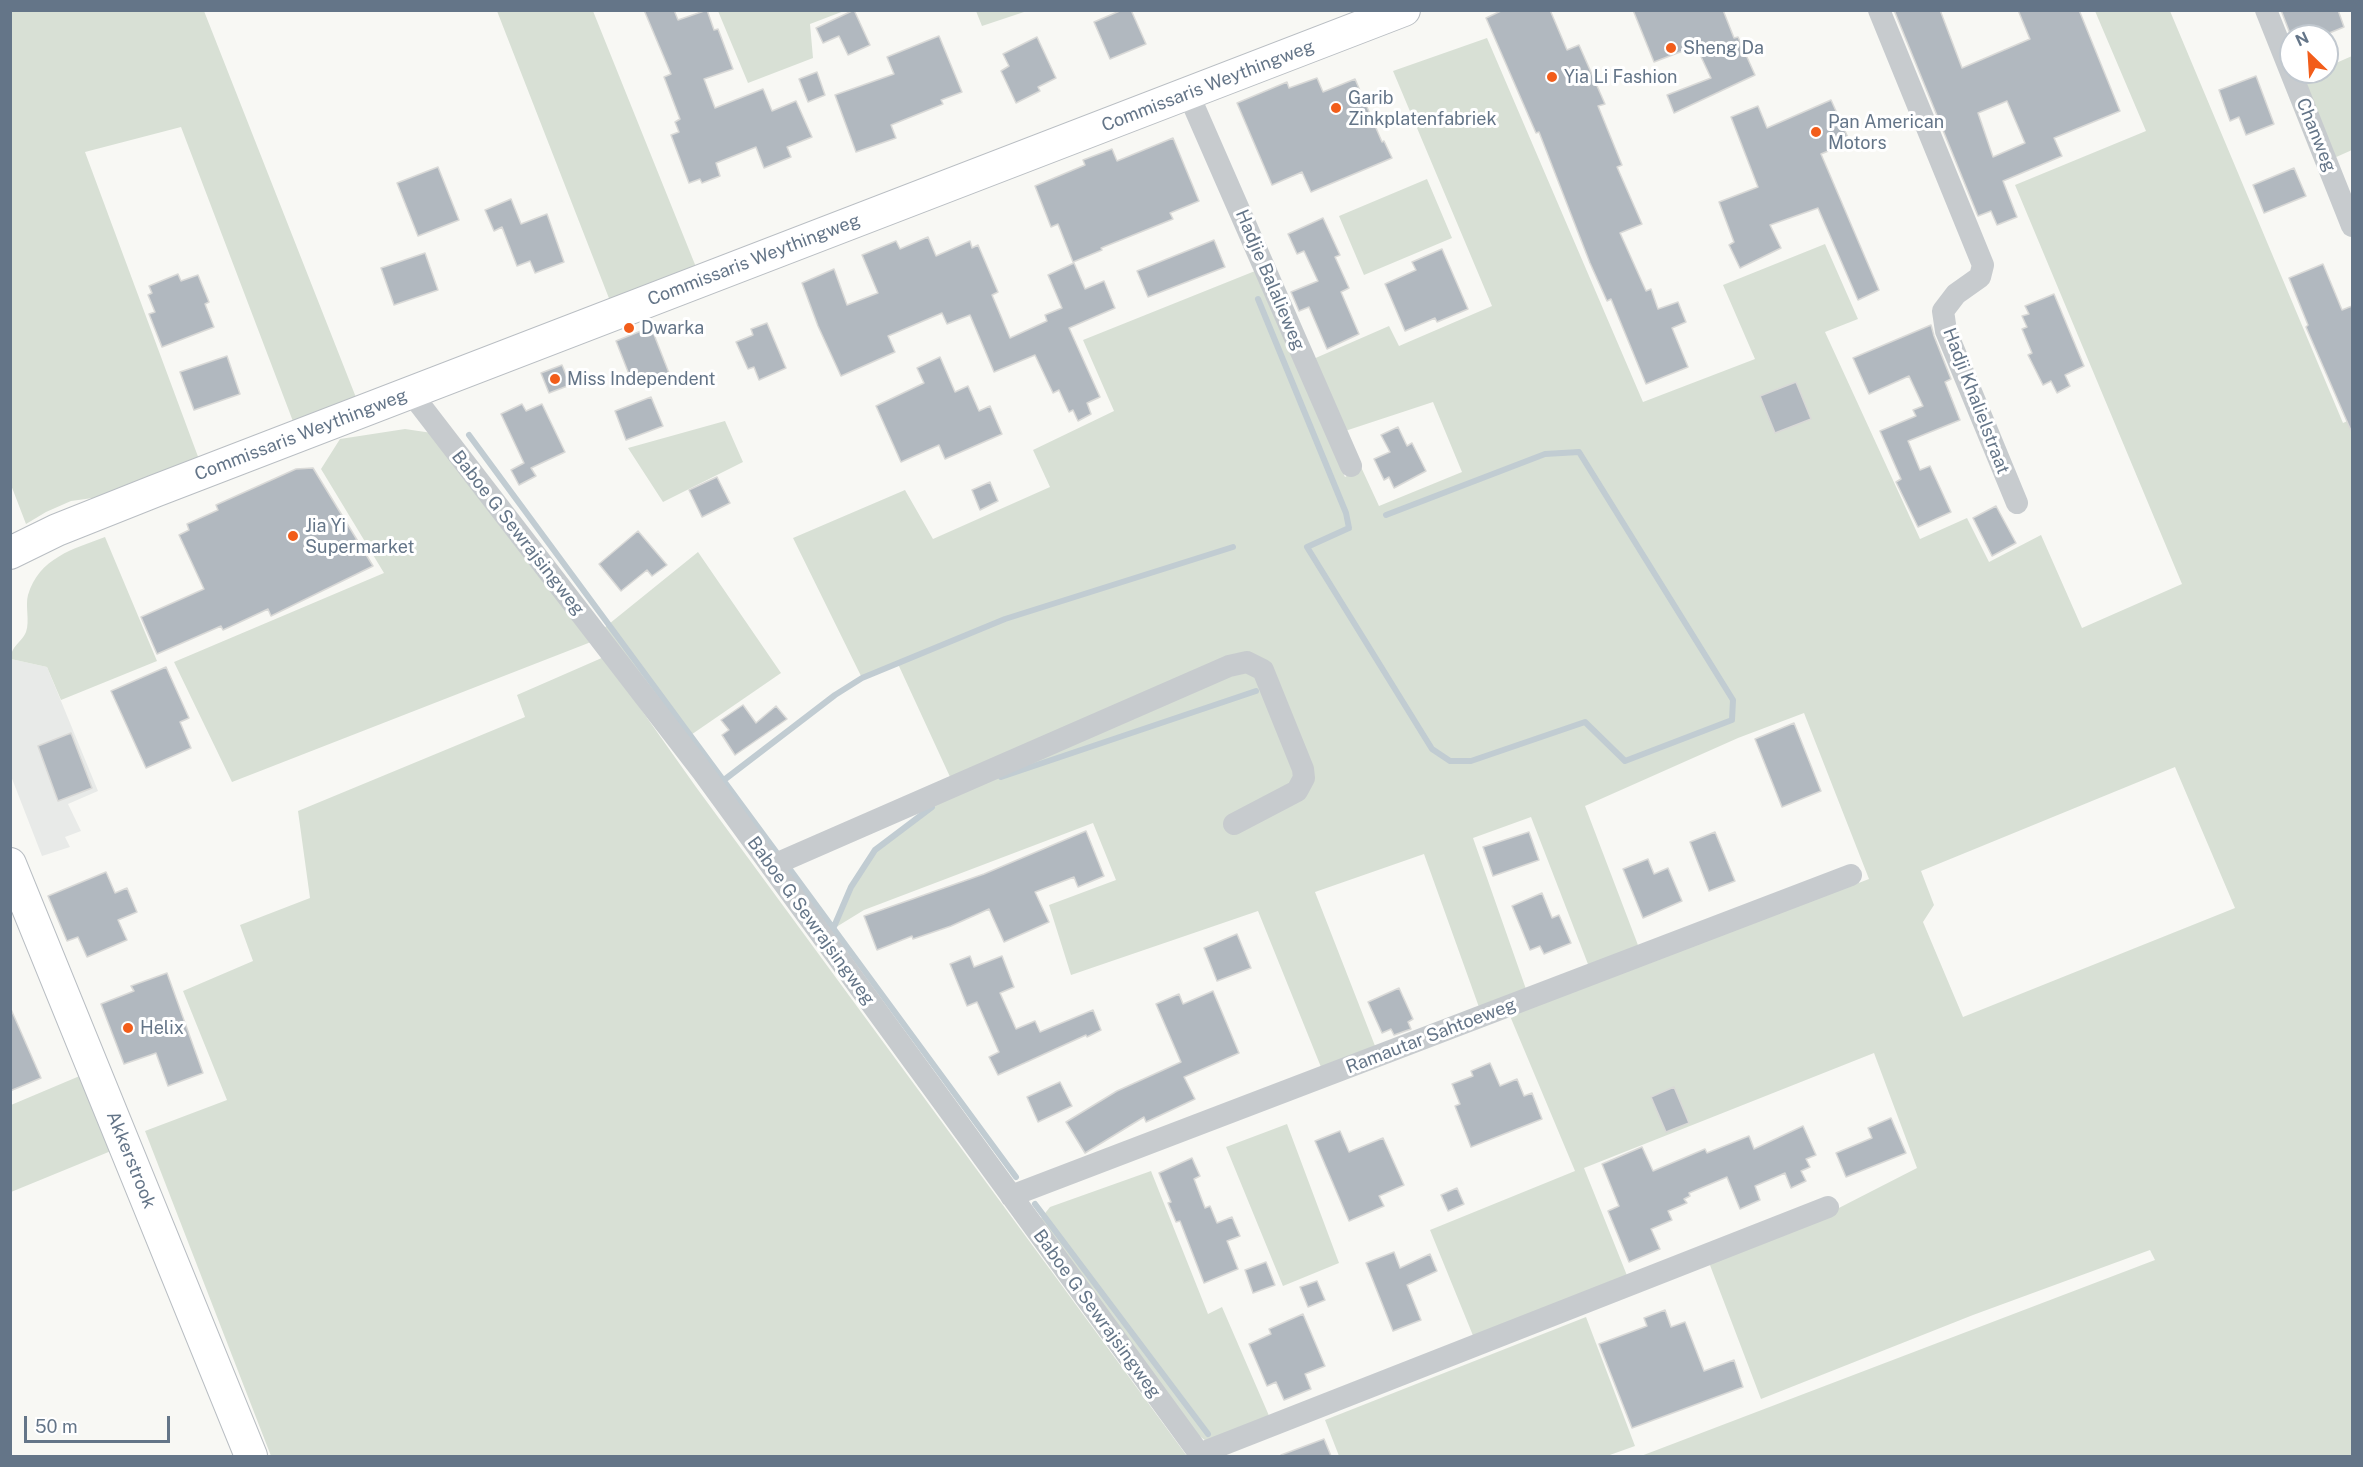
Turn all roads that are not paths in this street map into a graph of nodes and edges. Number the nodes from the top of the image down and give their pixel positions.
1 (1404, 10) edge
2 (1879, 10) edge
3 (2266, 10) edge
4 (1188, 93) junction
5 (2352, 226) edge
6 (411, 393) junction
7 (1351, 466) dead end
8 (2017, 503) dead end
9 (38, 538) junction
10 (10, 553) edge
11 (10, 566) edge
12 (1234, 824) dead end
13 (10, 864) edge
14 (771, 866) junction
15 (1851, 875) dead end
16 (1011, 1196) junction
17 (1828, 1206) dead end
18 (1200, 1455) edge
19 (251, 1456) edge

1 - 4 main road, Commissaris Weythingweg
2 - 8 street, Hadji Khalielstraat
3 - 5 street, Chanweg
4 - 6 main road, Commissaris Weythingweg
4 - 7 street, Hadjie Balalieweg
6 - 9 main road, Commissaris Weythingweg
6 - 14 street, Baboe G Sewrajsingweg
9 - 10 main road, Commissaris Weythingweg
9 - 11 main road, Commissaris Weythingweg
12 - 14 street
13 - 19 main road, Akkerstrook
14 - 16 street, Baboe G Sewrajsingweg
15 - 16 street, Ramautar Sahtoeweg
16 - 18 street, Baboe G Sewrajsingweg
17 - 18 street

